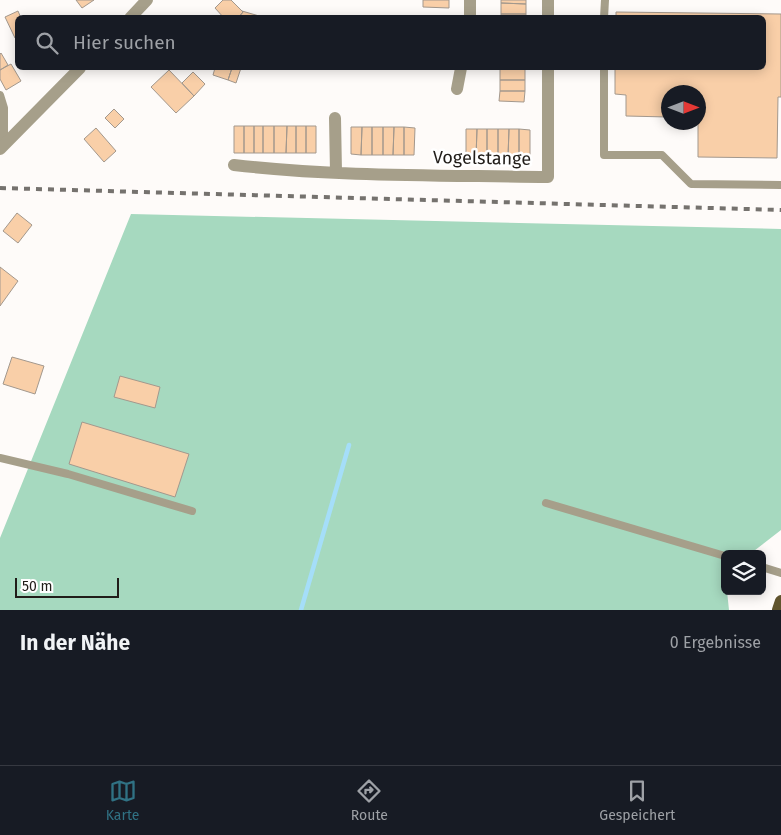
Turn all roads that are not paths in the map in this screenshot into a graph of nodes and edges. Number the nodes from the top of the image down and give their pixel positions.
1 (147, 0) edge
2 (470, 0) edge
3 (548, 0) edge
4 (605, 0) edge
5 (133, 15) edge
6 (470, 15) edge
7 (548, 15) edge
8 (604, 15) edge
9 (78, 70) edge
10 (461, 70) edge
11 (548, 70) edge
12 (604, 70) edge
13 (457, 89) dead end
14 (0, 95) edge
15 (335, 118) dead end
16 (1, 145) edge
17 (234, 164) dead end
18 (336, 172) junction
19 (781, 185) edge
20 (0, 458) edge
21 (546, 503) dead end
22 (192, 511) dead end
23 (721, 555) edge
24 (766, 568) edge
25 (781, 573) edge
26 (781, 601) edge
27 (778, 610) edge

1 - 5 street
2 - 6 street
3 - 7 street
4 - 8 lane
9 - 16 street
10 - 13 street
11 - 18 street, Vogelstange
12 - 19 lane
14 - 16 lane
15 - 18 street
17 - 18 street, Vogelstange
20 - 22 lane
21 - 23 lane
24 - 25 lane
26 - 27 main road

